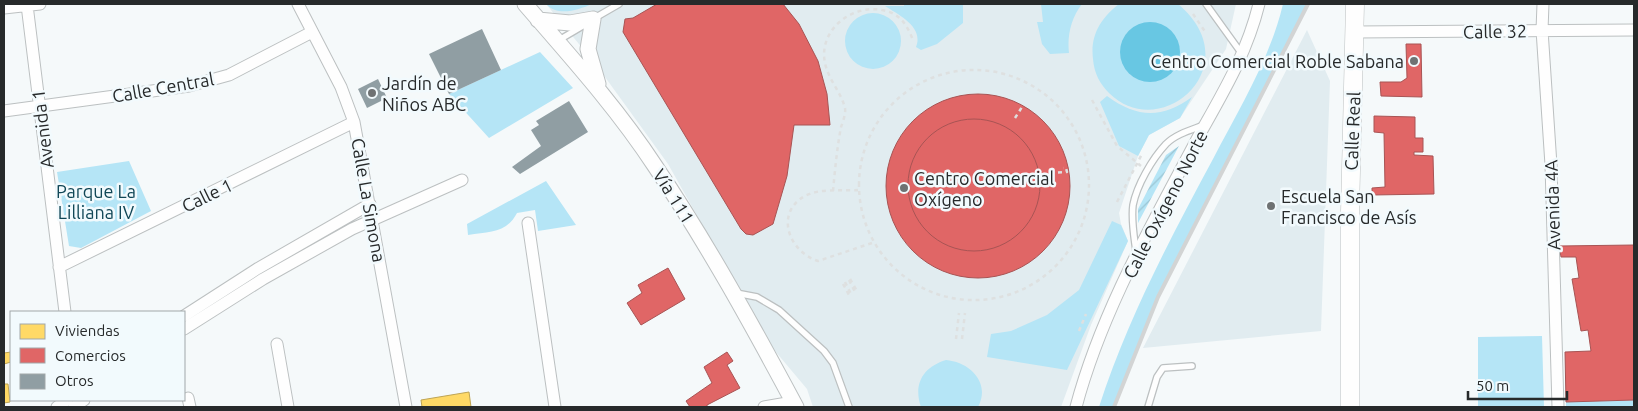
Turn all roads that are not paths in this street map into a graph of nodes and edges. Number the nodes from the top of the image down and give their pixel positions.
1 (40, 4) edge
2 (298, 4) edge
3 (525, 4) edge
4 (619, 4) edge
5 (1206, 4) edge
6 (1259, 4) edge
7 (1355, 4) edge
8 (1543, 4) edge
9 (27, 6) junction
10 (4, 8) edge
11 (593, 19) junction
12 (538, 20) junction
13 (1542, 30) junction
14 (1634, 30) edge
15 (312, 32) junction
16 (1355, 32) junction
17 (557, 41) junction
18 (1243, 55) junction
19 (602, 95) junction
20 (40, 107) junction
21 (4, 111) edge
22 (354, 122) junction
23 (1206, 124) junction
24 (462, 180) dead end
25 (370, 204) junction
26 (372, 222) junction
27 (528, 223) dead end
28 (1136, 254) junction
29 (59, 267) junction
30 (733, 293) junction
31 (65, 311) edge
32 (185, 315) edge
33 (185, 328) edge
34 (276, 344) dead end
35 (1192, 366) dead end
36 (795, 405) edge
37 (288, 407) edge
38 (406, 407) edge
39 (555, 407) edge
40 (764, 407) edge
41 (848, 407) edge
42 (1076, 407) edge
43 (1148, 407) edge
44 (1350, 407) edge
45 (1558, 407) edge

1 - 9 street
2 - 15 street, Calle La Simona
3 - 12 main road, Vía 111
4 - 11 lane
5 - 18 lane
6 - 18 street, Calle Oxígeno Norte
7 - 16 main road, Calle Real
8 - 13 street, Avenida 4A
9 - 10 street
9 - 20 street, Avenida 1
11 - 12 main road
11 - 17 lane
11 - 19 main road
12 - 17 main road, Vía 111
13 - 14 street, Calle 32
13 - 16 street, Calle 32
13 - 45 street, Avenida 4A
15 - 20 street, Calle Central
15 - 22 street, Calle La Simona
16 - 44 main road, Calle Real
17 - 19 main road, Vía 111
18 - 23 street, Calle Oxígeno Norte
19 - 30 main road, Vía 111
20 - 21 street, Calle Central
20 - 29 street, Avenida 1
22 - 25 street, Calle La Simona
22 - 29 street, Calle 1
23 - 28 street, Calle Oxígeno Norte
23 - 28 lane
24 - 26 street
25 - 26 street, Calle La Simona
25 - 32 street
26 - 33 street
26 - 38 street, Calle La Simona
27 - 39 street
28 - 42 street, Calle Oxígeno Norte
29 - 31 street, Avenida 1
30 - 36 main road, Vía 111
30 - 41 lane
34 - 37 street
35 - 43 lane
36 - 40 street

